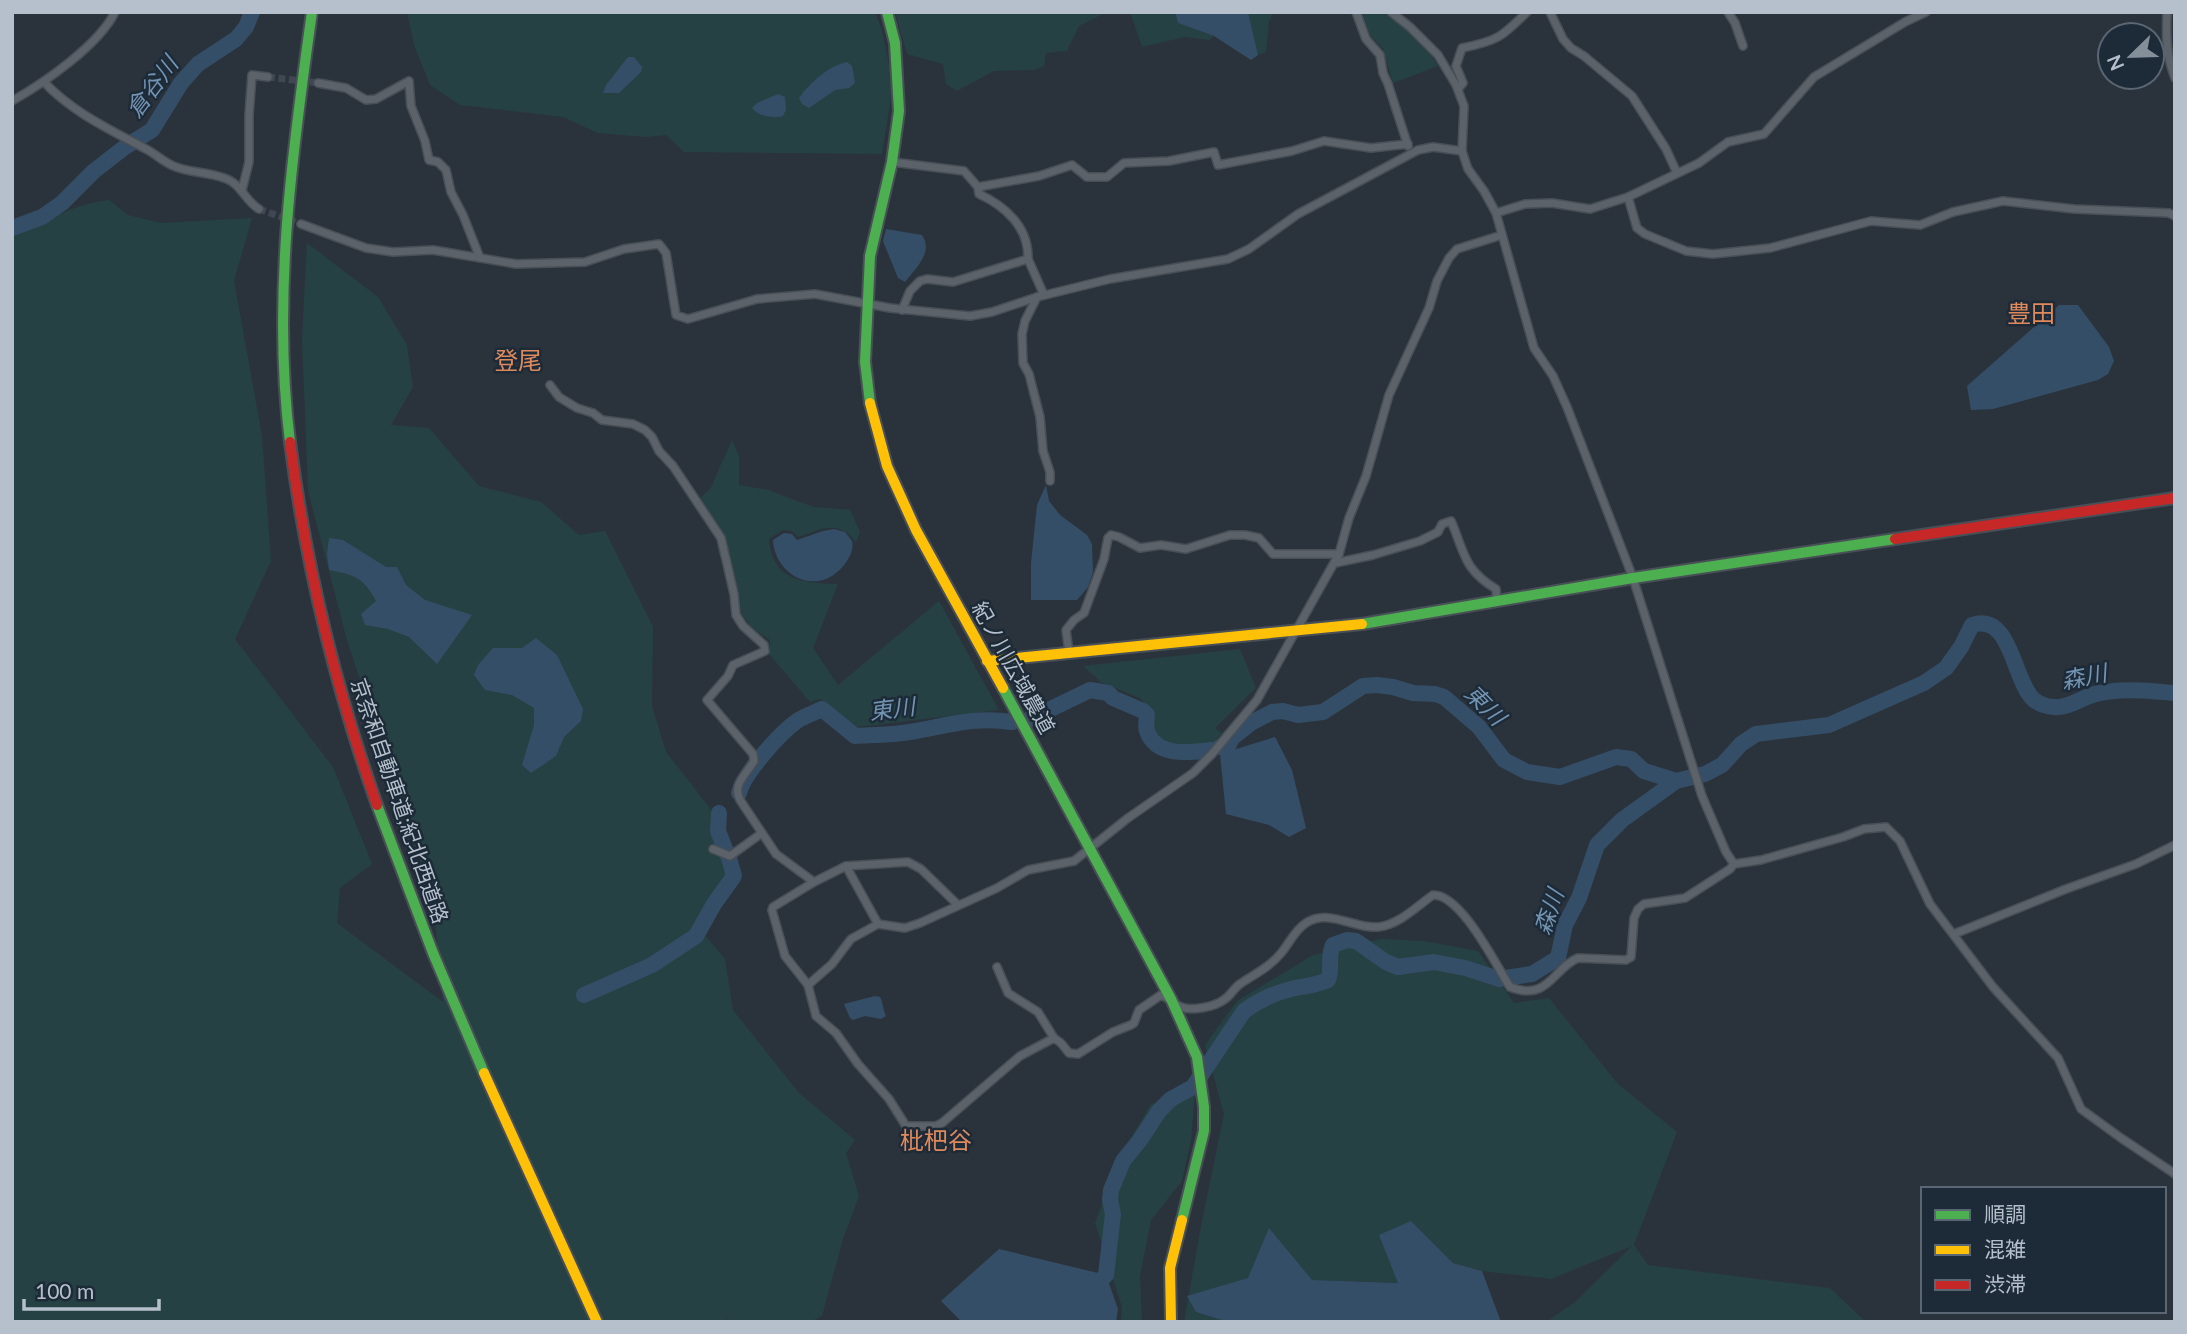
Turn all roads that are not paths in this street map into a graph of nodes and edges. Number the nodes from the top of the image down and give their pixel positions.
1 (115, 12) edge
2 (312, 12) edge
3 (887, 12) edge
4 (1356, 12) edge
5 (1391, 12) edge
6 (1527, 12) edge
7 (1550, 12) edge
8 (1728, 12) edge
9 (1926, 12) edge
10 (2167, 12) edge
11 (1743, 46) dead end
12 (268, 77) dead end
13 (2175, 78) edge
14 (44, 82) junction
15 (318, 83) tunnel mouth
16 (1458, 89) junction
17 (12, 101) edge
18 (1408, 144) junction
19 (1462, 151) junction
20 (1412, 153) junction
21 (892, 162) junction
22 (1677, 173) junction
23 (978, 187) junction
24 (242, 190) junction
25 (1628, 197) junction
26 (259, 209) tunnel mouth
27 (1496, 213) junction
28 (2175, 216) edge
29 (300, 224) tunnel mouth
30 (1502, 235) junction
31 (480, 258) junction
32 (1028, 259) junction
33 (1041, 296) junction
34 (867, 303) junction
35 (902, 310) junction
36 (550, 385) dead end
37 (1050, 481) dead end
38 (2175, 498) edge
39 (1339, 554) junction
40 (1335, 563) junction
41 (1633, 578) junction
42 (1497, 602) junction
43 (1297, 632) junction
44 (1069, 652) junction
45 (988, 662) junction
46 (762, 833) junction
47 (2175, 845) edge
48 (1091, 848) junction
49 (713, 849) dead end
50 (1734, 864) junction
51 (846, 866) junction
52 (814, 883) junction
53 (958, 905) junction
54 (878, 924) junction
55 (1954, 934) junction
56 (997, 967) dead end
57 (808, 985) junction
58 (1171, 999) junction
59 (1054, 1038) junction
60 (2175, 1174) edge
61 (597, 1322) edge
62 (1171, 1322) edge

1 - 14 street
2 - 61 main road, 京奈和自動車道;紀北西道路
3 - 21 main road, 紀ノ川広域農道
4 - 18 street
5 - 16 street
6 - 16 street
7 - 22 street
8 - 11 street
9 - 22 street
10 - 13 street
12 - 24 street
14 - 17 street
14 - 24 street
15 - 31 street
16 - 19 street
18 - 20 street
18 - 23 street
19 - 20 street
19 - 27 street
20 - 33 street
21 - 23 street
21 - 34 main road, 紀ノ川広域農道
22 - 25 street
23 - 32 street
24 - 26 street
25 - 27 street
25 - 28 street
27 - 30 street
29 - 31 street
30 - 39 street
30 - 41 street
31 - 34 street
32 - 33 street
32 - 35 street
33 - 35 street
33 - 37 street
34 - 35 street
34 - 45 main road, 紀ノ川広域農道
36 - 46 street
38 - 41 main road
39 - 40 street
39 - 44 street
40 - 42 street
40 - 43 street
41 - 42 main road
41 - 50 street
42 - 43 main road
43 - 44 main road
43 - 48 street
44 - 45 main road
45 - 48 main road, 紀ノ川広域農道
46 - 49 street
46 - 52 street
47 - 55 street
48 - 53 street
48 - 58 main road, 紀ノ川広域農道
50 - 55 street
50 - 58 street
51 - 52 street
51 - 53 street
51 - 54 street
52 - 57 street
53 - 54 street
54 - 57 street
55 - 60 street
56 - 59 street
57 - 59 street
58 - 59 street
58 - 62 main road, 紀ノ川広域農道

